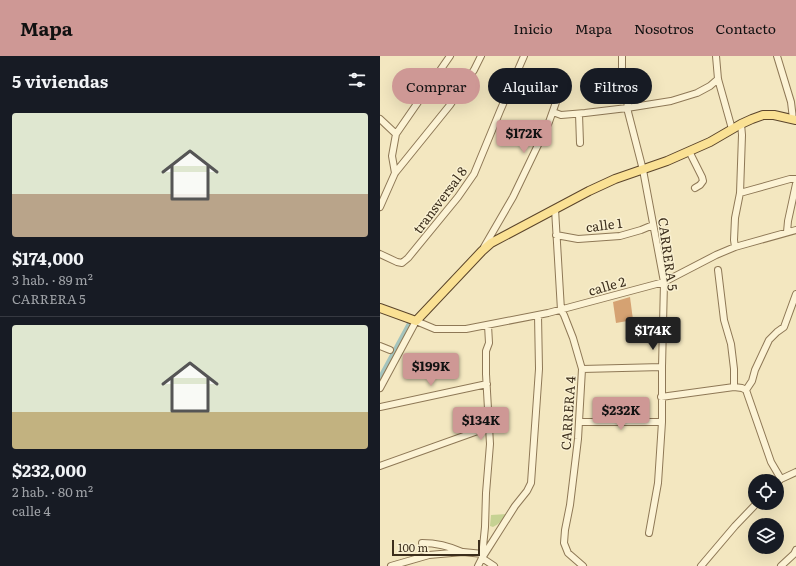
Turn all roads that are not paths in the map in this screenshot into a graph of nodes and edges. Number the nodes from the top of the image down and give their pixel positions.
1 (450, 56) edge
2 (481, 56) edge
3 (524, 56) edge
4 (622, 56) edge
5 (716, 56) edge
6 (777, 56) edge
7 (519, 68) edge
8 (718, 80) junction
9 (504, 104) edge
10 (555, 104) edge
11 (627, 108) junction
12 (552, 112) junction
13 (579, 114) junction
14 (380, 119) edge
15 (795, 119) edge
16 (741, 124) junction
17 (732, 129) junction
18 (396, 134) junction
19 (580, 143) dead end
20 (689, 151) junction
21 (643, 170) junction
22 (395, 173) junction
23 (796, 179) edge
24 (796, 184) edge
25 (695, 188) dead end
26 (740, 193) junction
27 (380, 207) edge
28 (555, 209) junction
29 (653, 225) junction
30 (796, 230) edge
31 (787, 232) junction
32 (556, 235) junction
33 (735, 247) junction
34 (482, 251) junction
35 (380, 254) edge
36 (718, 270) dead end
37 (664, 282) junction
38 (796, 294) edge
39 (380, 308) edge
40 (560, 310) junction
41 (538, 315) junction
42 (416, 321) junction
43 (488, 325) junction
44 (380, 346) edge
45 (390, 350) dead end
46 (662, 367) junction
47 (582, 369) junction
48 (487, 384) junction
49 (380, 388) edge
50 (734, 388) junction
51 (746, 390) junction
52 (661, 397) dead end
53 (380, 407) edge
54 (579, 422) junction
55 (662, 422) junction
56 (489, 427) junction
57 (380, 466) edge
58 (796, 472) edge
59 (776, 474) edge
60 (784, 478) edge
61 (750, 510) edge
62 (649, 534) dead end
63 (422, 543) dead end
64 (796, 550) edge
65 (463, 552) junction
66 (482, 556) junction
67 (391, 566) edge
68 (478, 566) edge
69 (494, 566) edge
70 (583, 566) edge
71 (701, 566) edge
72 (781, 566) edge

1 - 18 street
2 - 22 street
3 - 7 street, transversal 8
4 - 11 street, CARRERA 5
5 - 8 street
6 - 15 street
8 - 11 street
8 - 17 street
9 - 35 street, transversal 8
10 - 12 street
11 - 13 street
11 - 21 street, CARRERA 5
12 - 13 street
12 - 34 street
13 - 19 street
14 - 18 street
15 - 16 main road
16 - 17 main road
16 - 26 street
17 - 20 main road
18 - 22 street
20 - 21 main road
20 - 25 street
21 - 28 main road
21 - 29 street, CARRERA 5
22 - 27 street
23 - 26 street
24 - 31 street
26 - 33 street
28 - 32 street, CARRERA 4
28 - 34 main road
29 - 32 street, calle 1
29 - 37 street, CARRERA 5
30 - 31 street, calle 2
31 - 33 street, calle 2
32 - 40 street, CARRERA 4
33 - 37 street, calle 2
34 - 42 main road
36 - 50 street
37 - 40 street, calle 2
37 - 46 street, CARRERA 5
38 - 51 street
39 - 42 main road
40 - 41 street, calle 2
40 - 47 street, CARRERA 4
41 - 43 street, calle 2
41 - 66 street
42 - 43 street, calle 2
42 - 49 street
43 - 48 street
44 - 45 street
46 - 47 street
46 - 55 street, CARRERA 5
47 - 54 street, CARRERA 4
48 - 53 street
48 - 56 street
50 - 51 street
50 - 52 street
51 - 59 street
54 - 55 street
54 - 70 street, CARRERA 4
55 - 62 street, CARRERA 5
56 - 57 street
56 - 66 street
58 - 60 street
61 - 71 street
63 - 65 street
64 - 72 street
65 - 66 street
65 - 67 street
66 - 68 street
66 - 69 street

